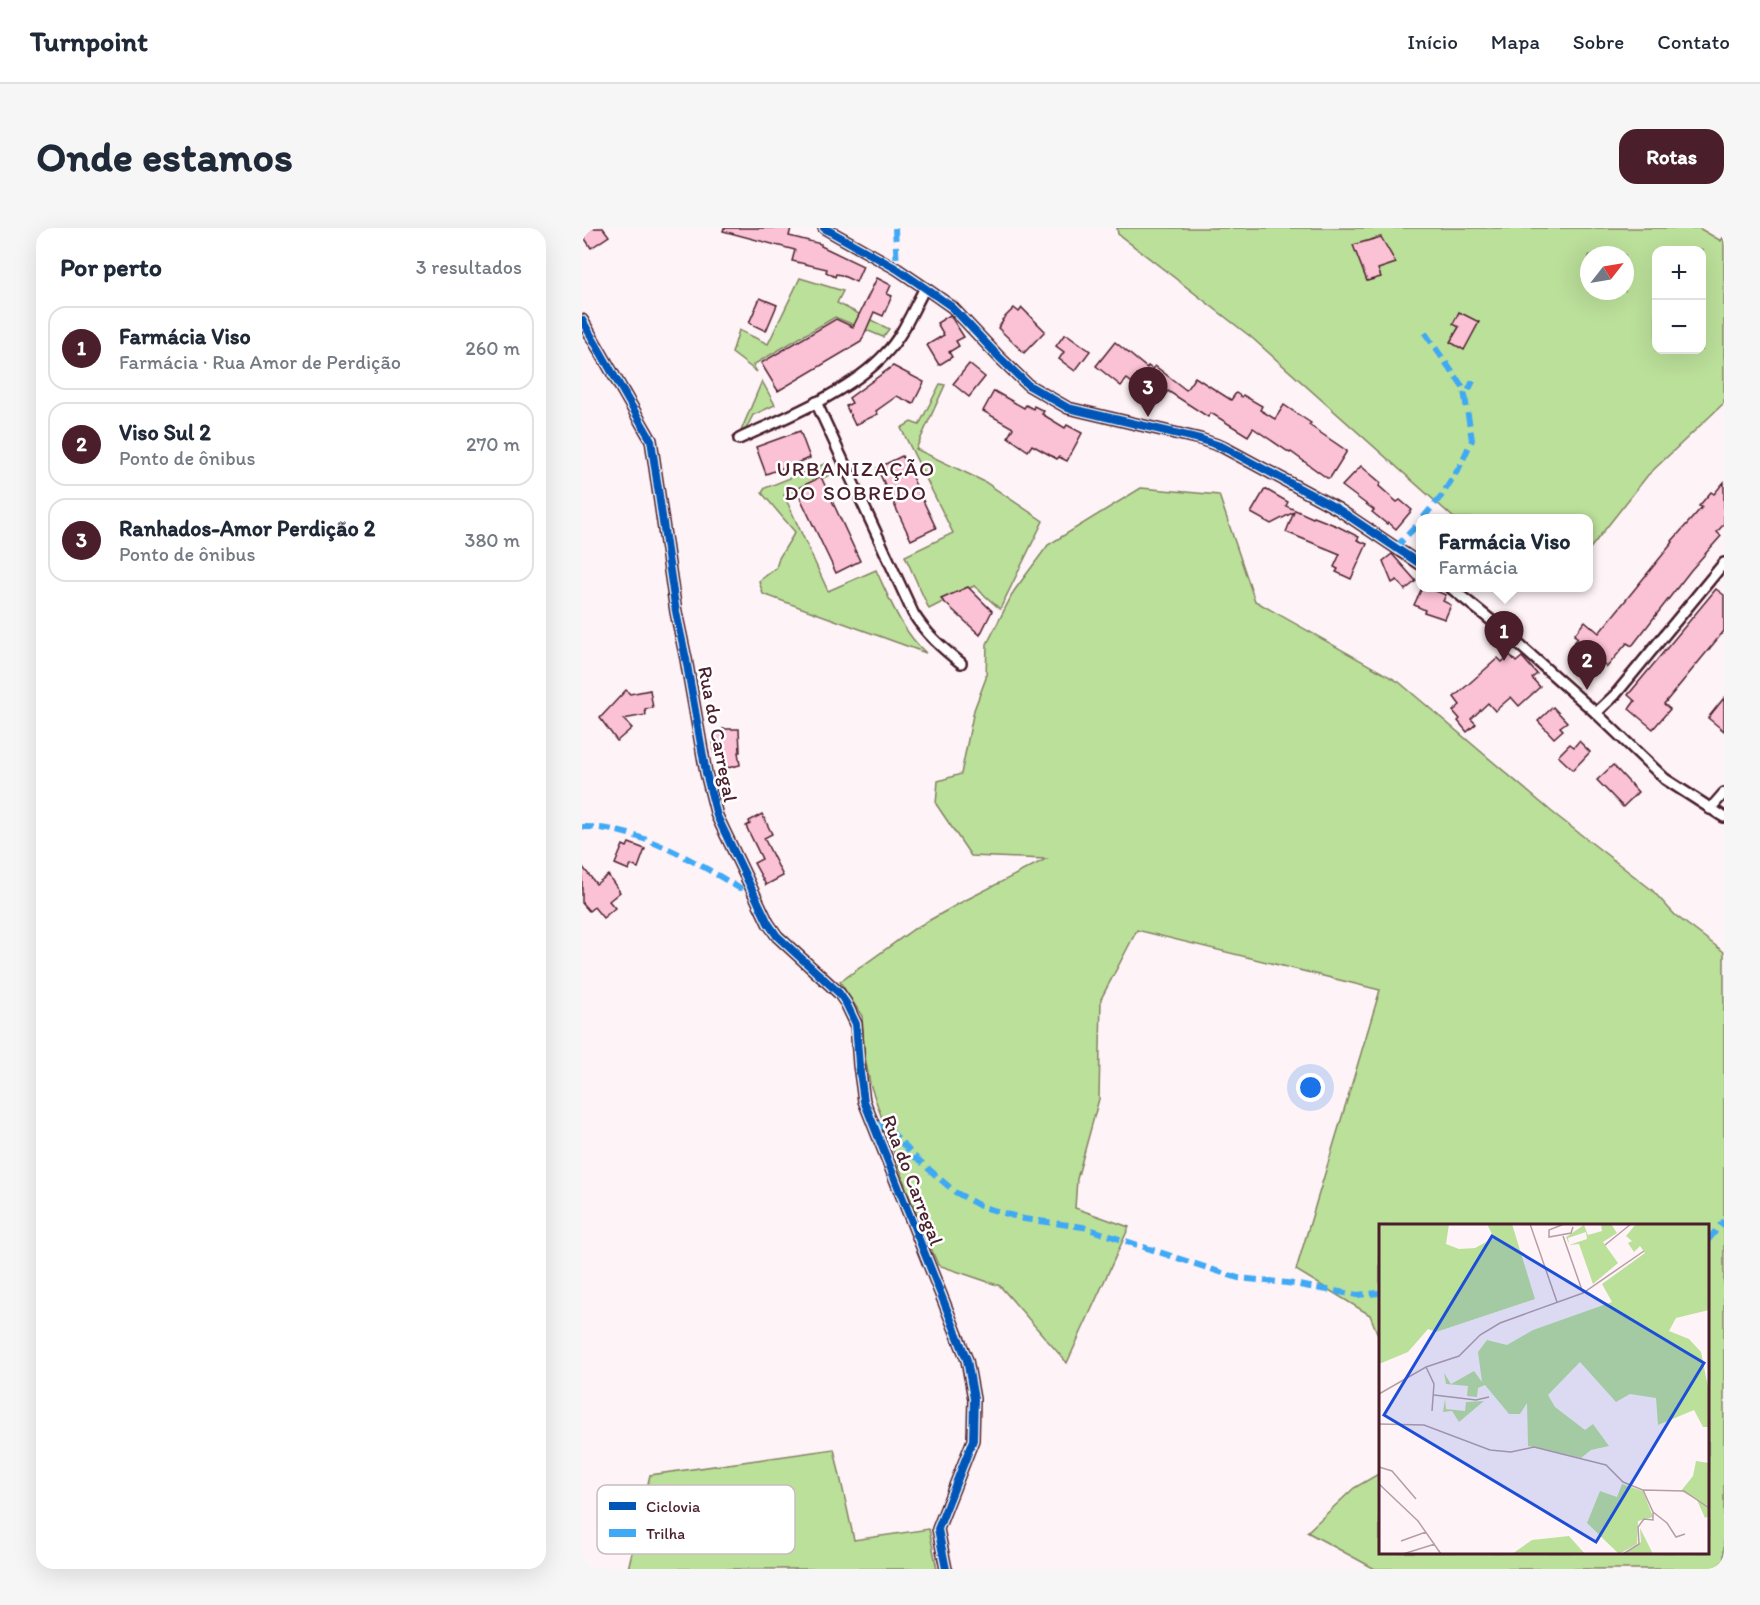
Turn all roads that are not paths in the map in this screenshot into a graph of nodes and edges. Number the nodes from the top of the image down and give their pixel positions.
1 (824, 228) edge
2 (925, 288) junction
3 (582, 320) edge
4 (816, 402) junction
5 (739, 439) dead end
6 (1416, 561) edge
7 (1724, 563) edge
8 (1456, 592) edge
9 (961, 663) dead end
10 (1596, 713) junction
11 (1724, 793) edge
12 (1710, 809) junction
13 (1724, 817) edge
14 (946, 1569) edge

1 - 2 street
2 - 4 street
2 - 6 street
3 - 14 street, Rua do Carregal
4 - 5 street
4 - 9 street
7 - 10 street
8 - 10 street
10 - 12 street
11 - 12 street
12 - 13 street

